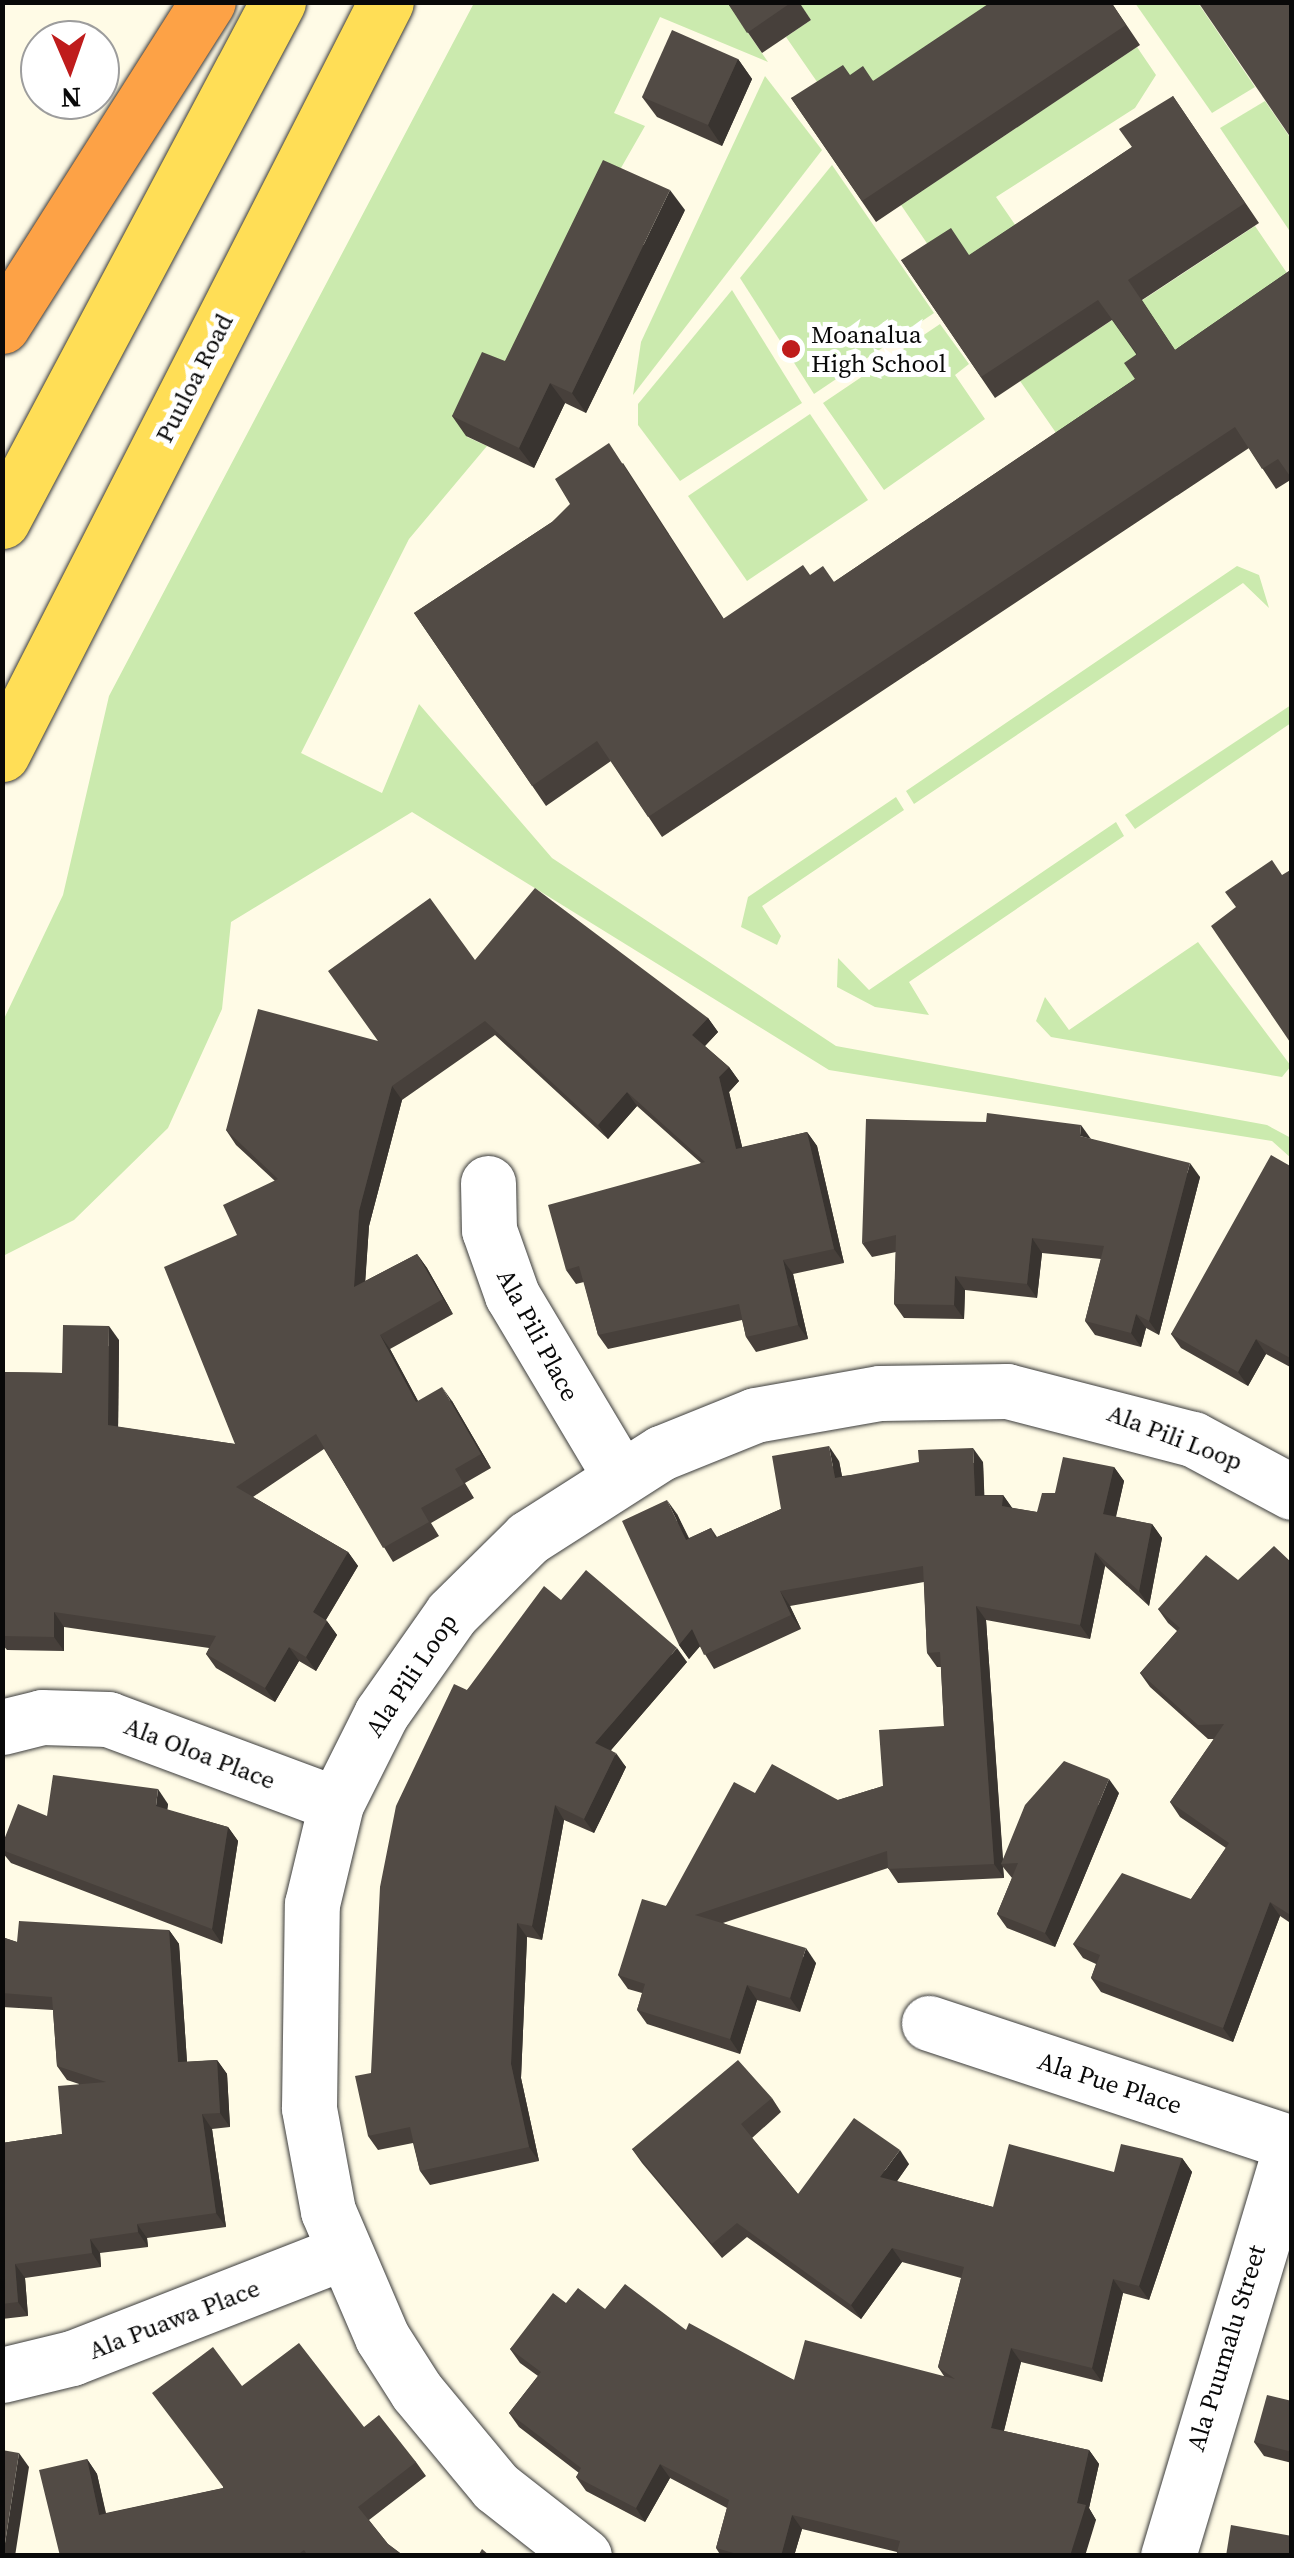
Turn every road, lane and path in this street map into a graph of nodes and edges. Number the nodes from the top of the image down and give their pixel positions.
1 (208, 2) edge
2 (278, 2) edge
3 (386, 2) edge
4 (2, 326) edge
5 (2, 521) edge
6 (2, 754) edge
7 (488, 1183) dead end
8 (620, 1476) junction
9 (1292, 1492) edge
10 (2, 1728) edge
11 (336, 1804) junction
12 (929, 2023) dead end
13 (1292, 2142) edge
14 (342, 2253) junction
15 (2, 2376) edge
16 (584, 2556) edge
17 (1168, 2556) edge

1 - 4 highway
2 - 5 main road
3 - 6 main road, Puuloa Road
7 - 8 street, Ala Pili Place
8 - 9 street, Ala Pili Loop
8 - 11 street, Ala Pili Loop
10 - 11 street, Ala Oloa Place
11 - 14 street, Ala Pili Loop
12 - 13 street, Ala Pue Place
13 - 17 street, Ala Puumalu Street
14 - 15 street, Ala Puawa Place
14 - 16 street, Ala Pili Loop

